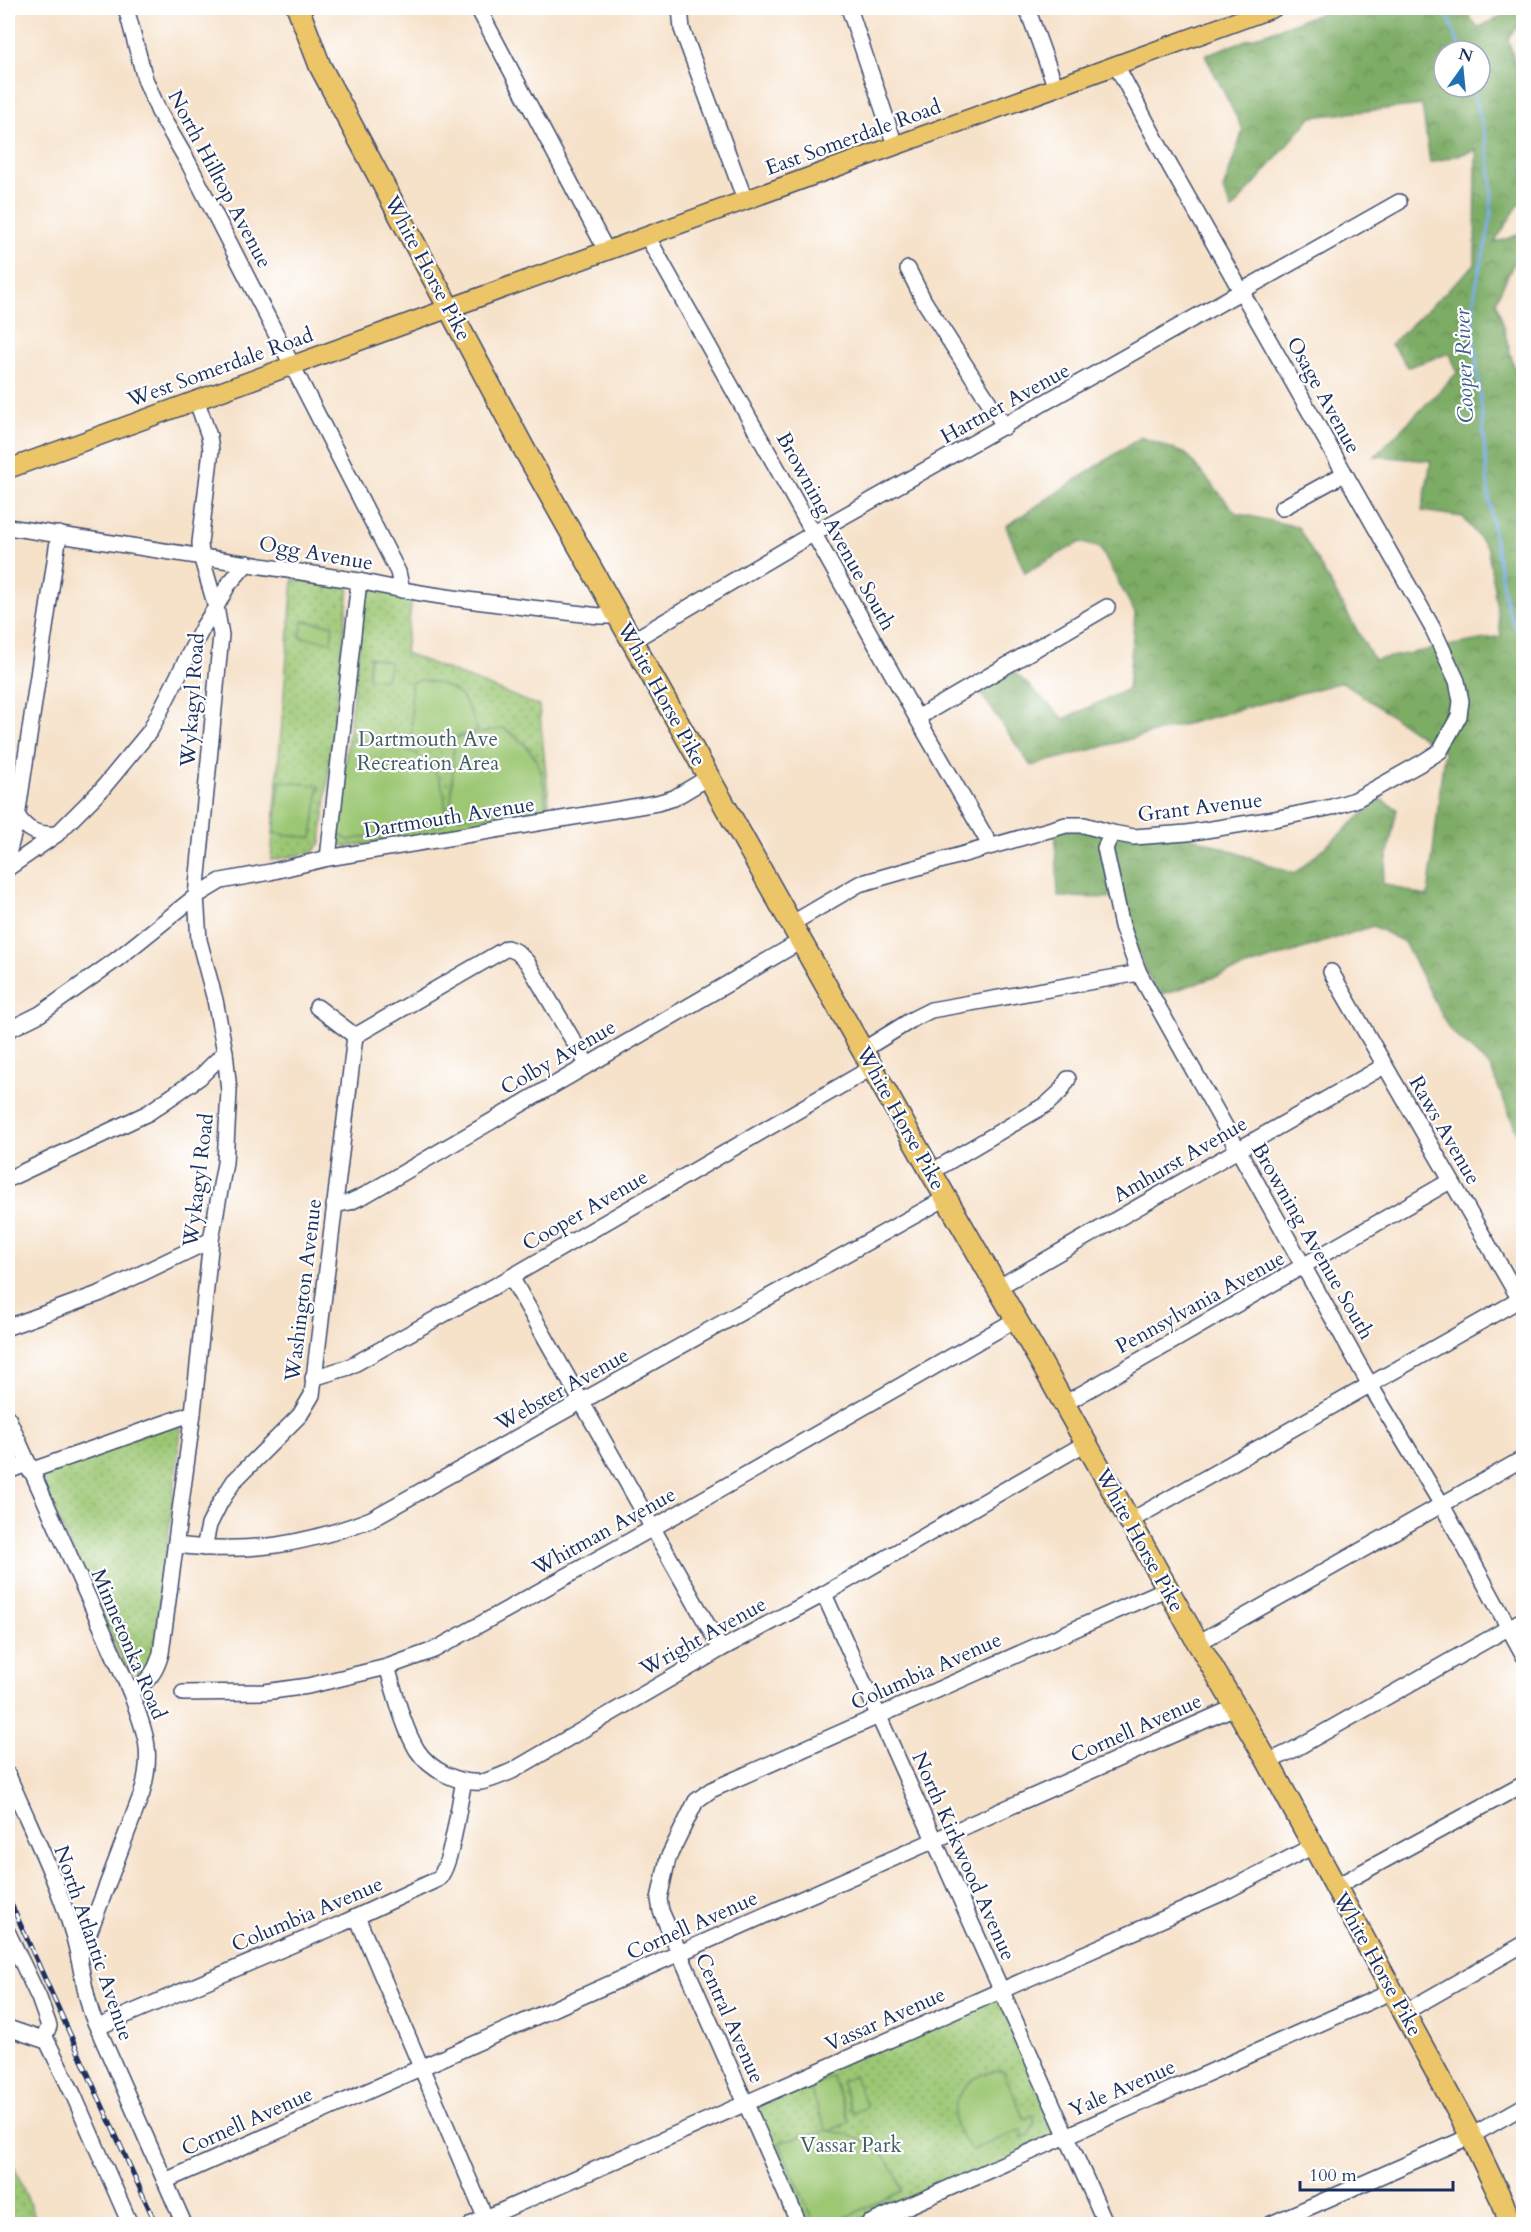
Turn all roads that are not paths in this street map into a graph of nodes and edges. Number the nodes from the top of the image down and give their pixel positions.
1 (126, 8) edge
2 (478, 8) edge
3 (680, 8) edge
4 (849, 8) edge
5 (1027, 8) edge
6 (1273, 8) edge
7 (303, 9) edge
8 (1116, 65) junction
9 (1056, 88) junction
10 (896, 145) junction
11 (745, 200) junction
12 (1400, 202) dead end
13 (647, 236) junction
14 (606, 250) junction
15 (908, 269) dead end
16 (1242, 292) junction
17 (448, 307) junction
18 (292, 364) junction
19 (196, 399) junction
20 (1005, 427) junction
21 (8, 469) edge
22 (1344, 474) junction
23 (1282, 508) dead end
24 (8, 527) edge
25 (59, 534) junction
26 (814, 534) junction
27 (201, 556) junction
28 (247, 563) junction
29 (359, 581) junction
30 (402, 590) junction
31 (216, 607) junction
32 (1107, 608) dead end
33 (618, 616) junction
34 (632, 641) junction
35 (916, 718) junction
36 (1440, 751) joint
37 (709, 777) junction
38 (17, 816) junction
39 (57, 834) junction
40 (1112, 834) junction
41 (990, 845) junction
42 (8, 854) edge
43 (328, 858) junction
44 (8, 868) edge
45 (196, 896) junction
46 (796, 932) junction
47 (1331, 972) dead end
48 (1139, 973) junction
49 (317, 1007) dead end
50 (8, 1030) edge
51 (355, 1036) junction
52 (225, 1052) junction
53 (868, 1059) junction
54 (587, 1064) junction
55 (1384, 1066) junction
56 (1068, 1079) dead end
57 (1237, 1150) junction
58 (931, 1172) junction
59 (8, 1179) edge
60 (1450, 1182) junction
61 (946, 1198) junction
62 (334, 1206) junction
63 (211, 1240) junction
64 (1304, 1268) junction
65 (511, 1277) junction
66 (997, 1288) junction
67 (1521, 1303) edge
68 (1017, 1319) junction
69 (8, 1327) edge
70 (314, 1378) junction
71 (1370, 1385) junction
72 (582, 1401) junction
73 (1064, 1404) junction
74 (194, 1413) junction
75 (8, 1418) edge
76 (1086, 1443) junction
77 (1524, 1458) edge
78 (29, 1467) junction
79 (8, 1471) edge
80 (1442, 1505) junction
81 (1130, 1521) junction
82 (653, 1528) junction
83 (177, 1545) junction
84 (204, 1548) junction
85 (1168, 1588) junction
86 (824, 1594) junction
87 (1524, 1620) edge
88 (1508, 1629) junction
89 (1198, 1643) junction
90 (721, 1649) junction
91 (1524, 1656) edge
92 (387, 1667) junction
93 (130, 1691) junction
94 (183, 1693) dead end
95 (1235, 1707) junction
96 (878, 1716) junction
97 (1268, 1762) junction
98 (8, 1775) edge
99 (464, 1780) junction
100 (1524, 1784) edge
101 (703, 1796) joint
102 (934, 1840) junction
103 (1313, 1846) junction
104 (1335, 1887) junction
105 (67, 1916) junction
106 (357, 1917) junction
107 (93, 1919) junction
108 (8, 1933) edge
109 (1524, 1944) edge
110 (679, 1953) junction
111 (79, 1959) junction
112 (1001, 1990) junction
113 (1393, 1991) junction
114 (1405, 2012) junction
115 (98, 2027) junction
116 (8, 2028) edge
117 (46, 2035) junction
118 (421, 2067) junction
119 (745, 2104) junction
120 (1524, 2106) edge
121 (1066, 2135) junction
122 (1471, 2136) junction
123 (165, 2181) junction
124 (1513, 2216) edge
125 (482, 2223) edge
126 (130, 2224) edge
127 (184, 2224) edge
128 (799, 2224) edge
129 (868, 2224) edge
130 (1106, 2224) edge
131 (1271, 2224) edge

1 - 18 street, North Hilltop Avenue
2 - 14 street
3 - 11 street
4 - 10 street
5 - 9 street
6 - 8 main road, East Somerdale Road
7 - 17 highway, White Horse Pike
8 - 9 main road, East Somerdale Road
8 - 16 street, Osage Avenue
9 - 10 main road, East Somerdale Road
10 - 11 main road, East Somerdale Road
11 - 13 main road, East Somerdale Road
12 - 16 street, Hartner Avenue
13 - 14 main road, East Somerdale Road
13 - 26 street, Browning Avenue South
14 - 17 main road, East Somerdale Road
15 - 20 street
16 - 20 street, Hartner Avenue
16 - 22 street, Osage Avenue
17 - 18 main road, West Somerdale Road
17 - 33 highway, White Horse Pike
18 - 19 main road, West Somerdale Road
18 - 30 street, North Hilltop Avenue
19 - 21 main road, West Somerdale Road
19 - 27 street
20 - 26 street, Hartner Avenue
22 - 23 street
22 - 36 street, Osage Avenue
24 - 25 street, Ogg Avenue
25 - 27 street, Ogg Avenue
25 - 38 street
26 - 34 street, Hartner Avenue
26 - 35 street, Browning Avenue South
27 - 28 street, Ogg Avenue
27 - 31 street
28 - 29 street, Ogg Avenue
28 - 31 street, Wykagyl Road
29 - 30 street, Ogg Avenue
29 - 43 street
30 - 33 street, Ogg Avenue
31 - 39 street
31 - 45 street, Wykagyl Road
32 - 35 street
33 - 34 highway, White Horse Pike
34 - 37 highway, White Horse Pike
35 - 41 street, Browning Avenue South
36 - 40 street, Grant Avenue
37 - 43 street, Dartmouth Avenue
37 - 46 highway, White Horse Pike
38 - 39 street
38 - 42 street
39 - 44 street
40 - 41 street, Grant Avenue
40 - 48 street, Browning Avenue South
41 - 46 street, Grant Avenue
43 - 45 street, Dartmouth Avenue
45 - 50 street, Dartmouth Avenue
45 - 52 street, Wykagyl Road
46 - 53 highway, White Horse Pike
46 - 54 street, Colby Avenue
47 - 55 street, Raws Avenue
48 - 53 street, Cooper Avenue
48 - 57 street, Browning Avenue South
49 - 51 street
51 - 54 street
51 - 62 street, Washington Avenue
52 - 59 street
52 - 63 street, Wykagyl Road
53 - 58 highway, White Horse Pike
53 - 65 street, Cooper Avenue
54 - 62 street, Colby Avenue
55 - 57 street, Amhurst Avenue
55 - 60 street, Raws Avenue
56 - 58 street
57 - 64 street, Browning Avenue South
57 - 66 street, Amhurst Avenue
58 - 61 highway, White Horse Pike
60 - 64 street, Pennsylvania Avenue
60 - 67 street, Raws Avenue
61 - 66 highway, White Horse Pike
61 - 72 street, Webster Avenue
62 - 70 street, Washington Avenue
63 - 69 street
63 - 74 street, Wykagyl Road
64 - 71 street, Browning Avenue South
64 - 73 street, Pennsylvania Avenue
65 - 70 street, Cooper Avenue
65 - 72 street
66 - 68 highway, White Horse Pike
67 - 71 street
68 - 73 highway, White Horse Pike
68 - 82 street, Whitman Avenue
70 - 84 street, Washington Avenue
71 - 80 street, Browning Avenue South
71 - 81 street
72 - 82 street
72 - 84 street, Webster Avenue
73 - 76 highway, White Horse Pike
74 - 78 street
74 - 83 street, Wykagyl Road
75 - 78 street, Minnetonka Road
76 - 81 highway, White Horse Pike
76 - 86 street, Wright Avenue
77 - 80 street
78 - 79 street
78 - 93 street, Minnetonka Road
80 - 88 street, Browning Avenue South
80 - 89 street
81 - 85 highway, White Horse Pike
82 - 90 street
82 - 92 street, Whitman Avenue
83 - 84 street, Webster Avenue
83 - 93 street, Wykagyl Road
85 - 89 highway, White Horse Pike
85 - 96 street, Columbia Avenue
86 - 90 street, Wright Avenue
86 - 96 street, North Kirkwood Avenue
87 - 88 street
88 - 91 street, Browning Avenue South
88 - 97 street
89 - 95 highway, White Horse Pike
90 - 99 street, Wright Avenue
92 - 94 street, Whitman Avenue
92 - 99 street, Wright Avenue
93 - 107 street, Minnetonka Road
95 - 97 highway, White Horse Pike
95 - 102 street, Cornell Avenue
96 - 101 street, Columbia Avenue
96 - 102 street, North Kirkwood Avenue
97 - 103 highway, White Horse Pike
98 - 105 street, North Atlantic Avenue
99 - 106 street, Columbia Avenue
100 - 104 street
101 - 110 street, Central Avenue
102 - 110 street, Cornell Avenue
102 - 112 street, North Kirkwood Avenue
103 - 104 highway, White Horse Pike
103 - 112 street, Vassar Avenue
104 - 113 highway, White Horse Pike
105 - 107 street
105 - 111 street, North Atlantic Avenue
106 - 115 street, Columbia Avenue
106 - 118 street
107 - 111 street, Minnetonka Road
108 - 117 street
109 - 114 street
110 - 118 street, Cornell Avenue
110 - 119 street, Central Avenue
111 - 115 street, North Atlantic Avenue
112 - 119 street, Vassar Avenue
112 - 121 street, North Kirkwood Avenue
113 - 114 highway, White Horse Pike
113 - 121 street, Yale Avenue
114 - 122 highway, White Horse Pike
115 - 123 street, North Atlantic Avenue
116 - 117 street
117 - 126 street
118 - 123 street, Cornell Avenue
118 - 125 street
119 - 125 street, Vassar Avenue
119 - 128 street, Central Avenue
120 - 122 street
121 - 129 street, Yale Avenue
121 - 130 street, North Kirkwood Avenue
122 - 124 highway, White Horse Pike
122 - 131 street
123 - 127 street, North Atlantic Avenue

